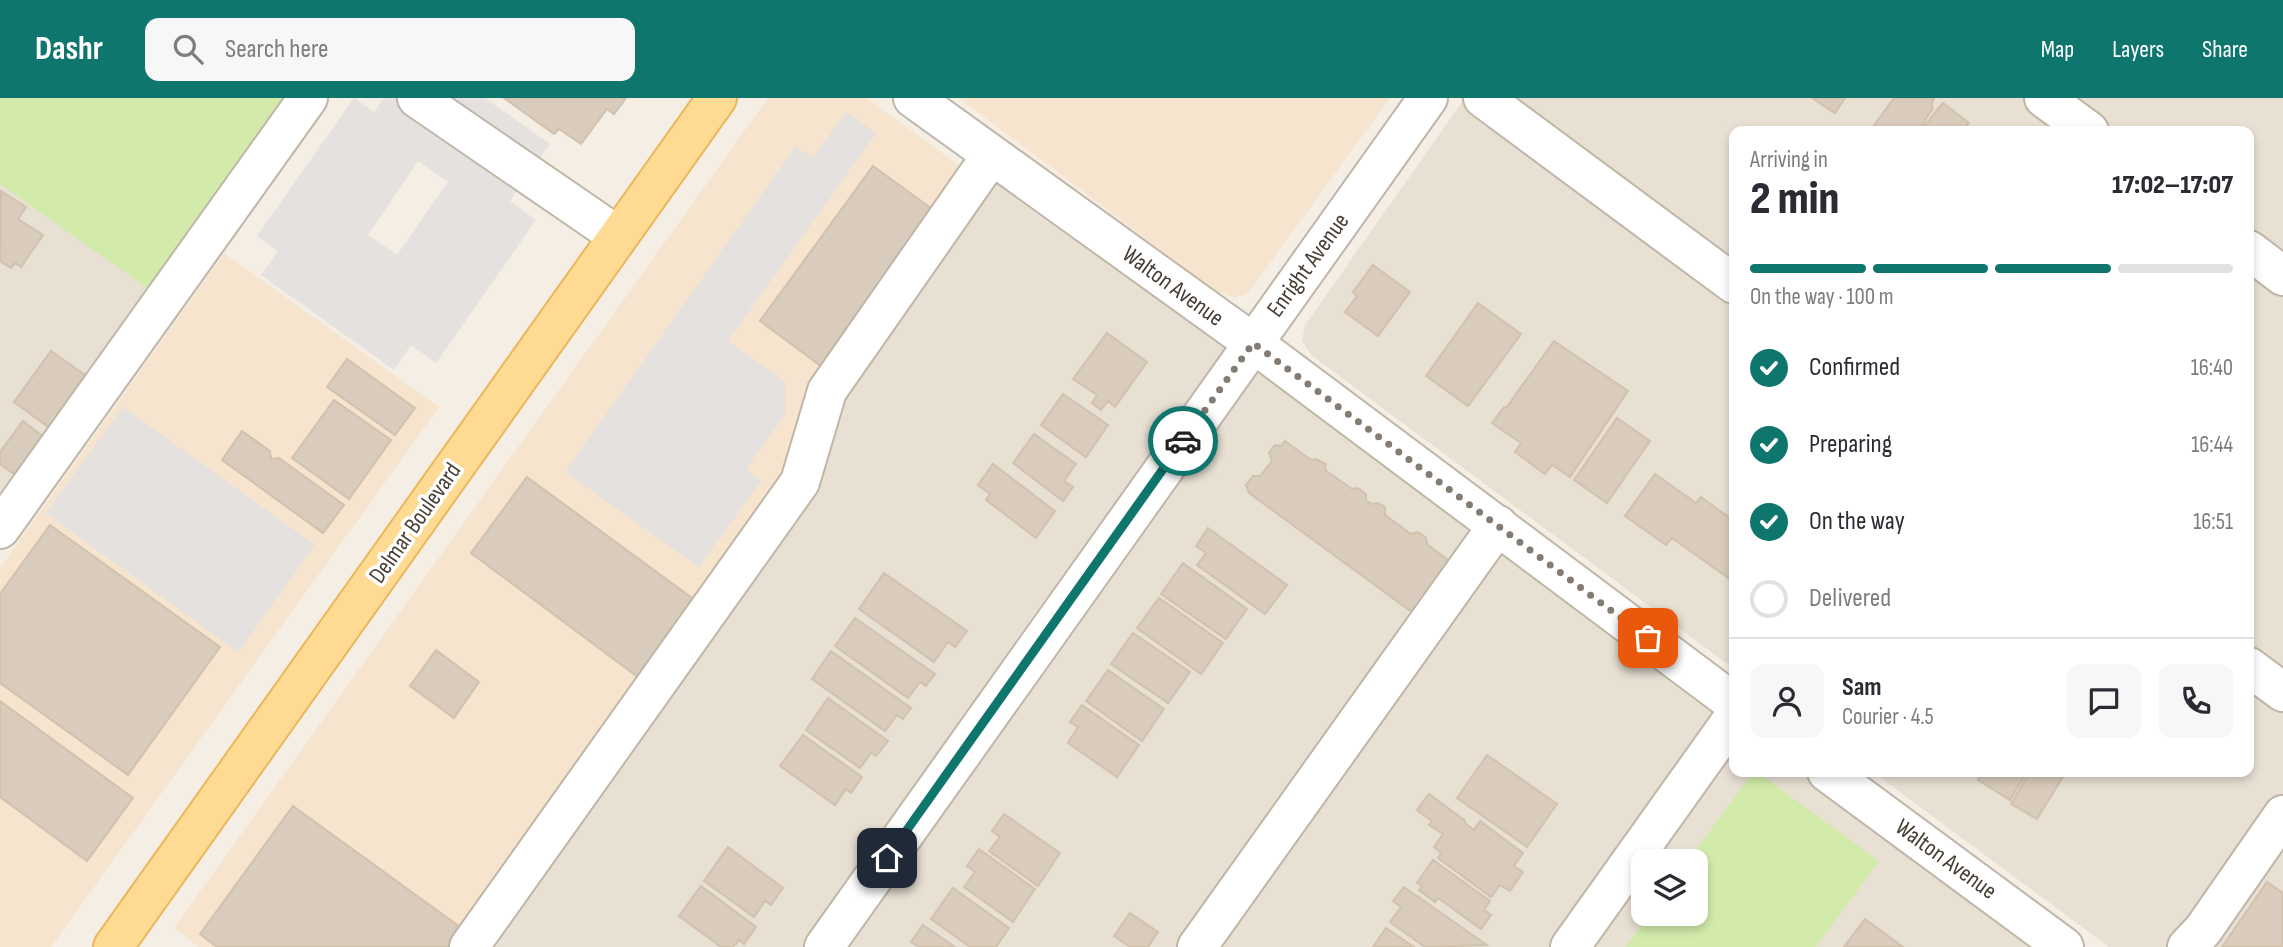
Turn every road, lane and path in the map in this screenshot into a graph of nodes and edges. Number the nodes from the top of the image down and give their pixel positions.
1 (308, 98) edge
2 (417, 98) edge
3 (717, 98) edge
4 (913, 98) edge
5 (1428, 98) edge
6 (1483, 98) edge
7 (2044, 98) edge
8 (2082, 126) edge
9 (991, 156) junction
10 (618, 236) junction
11 (2254, 254) edge
12 (2283, 276) edge
13 (1729, 280) edge
14 (1253, 343) junction
15 (1498, 525) junction
16 (0, 529) edge
17 (2254, 671) edge
18 (2283, 692) edge
19 (1729, 699) edge
20 (1729, 724) edge
21 (1834, 777) edge
22 (2283, 815) edge
23 (113, 947) edge
24 (469, 947) edge
25 (824, 947) edge
26 (1197, 947) edge
27 (1570, 947) edge
28 (2064, 947) edge
29 (2188, 947) edge

1 - 16 street
2 - 10 street
3 - 10 main road, Delmar Boulevard
4 - 9 street, Walton Avenue
5 - 14 street, Enright Avenue
6 - 13 street
7 - 8 street
9 - 14 street, Walton Avenue
9 - 24 street
10 - 23 main road, Delmar Boulevard
11 - 12 street
14 - 15 street, Walton Avenue
14 - 25 street, Enright Avenue
15 - 19 street, Walton Avenue
15 - 26 street
17 - 18 street
20 - 27 street
21 - 28 street, Walton Avenue
22 - 29 street

